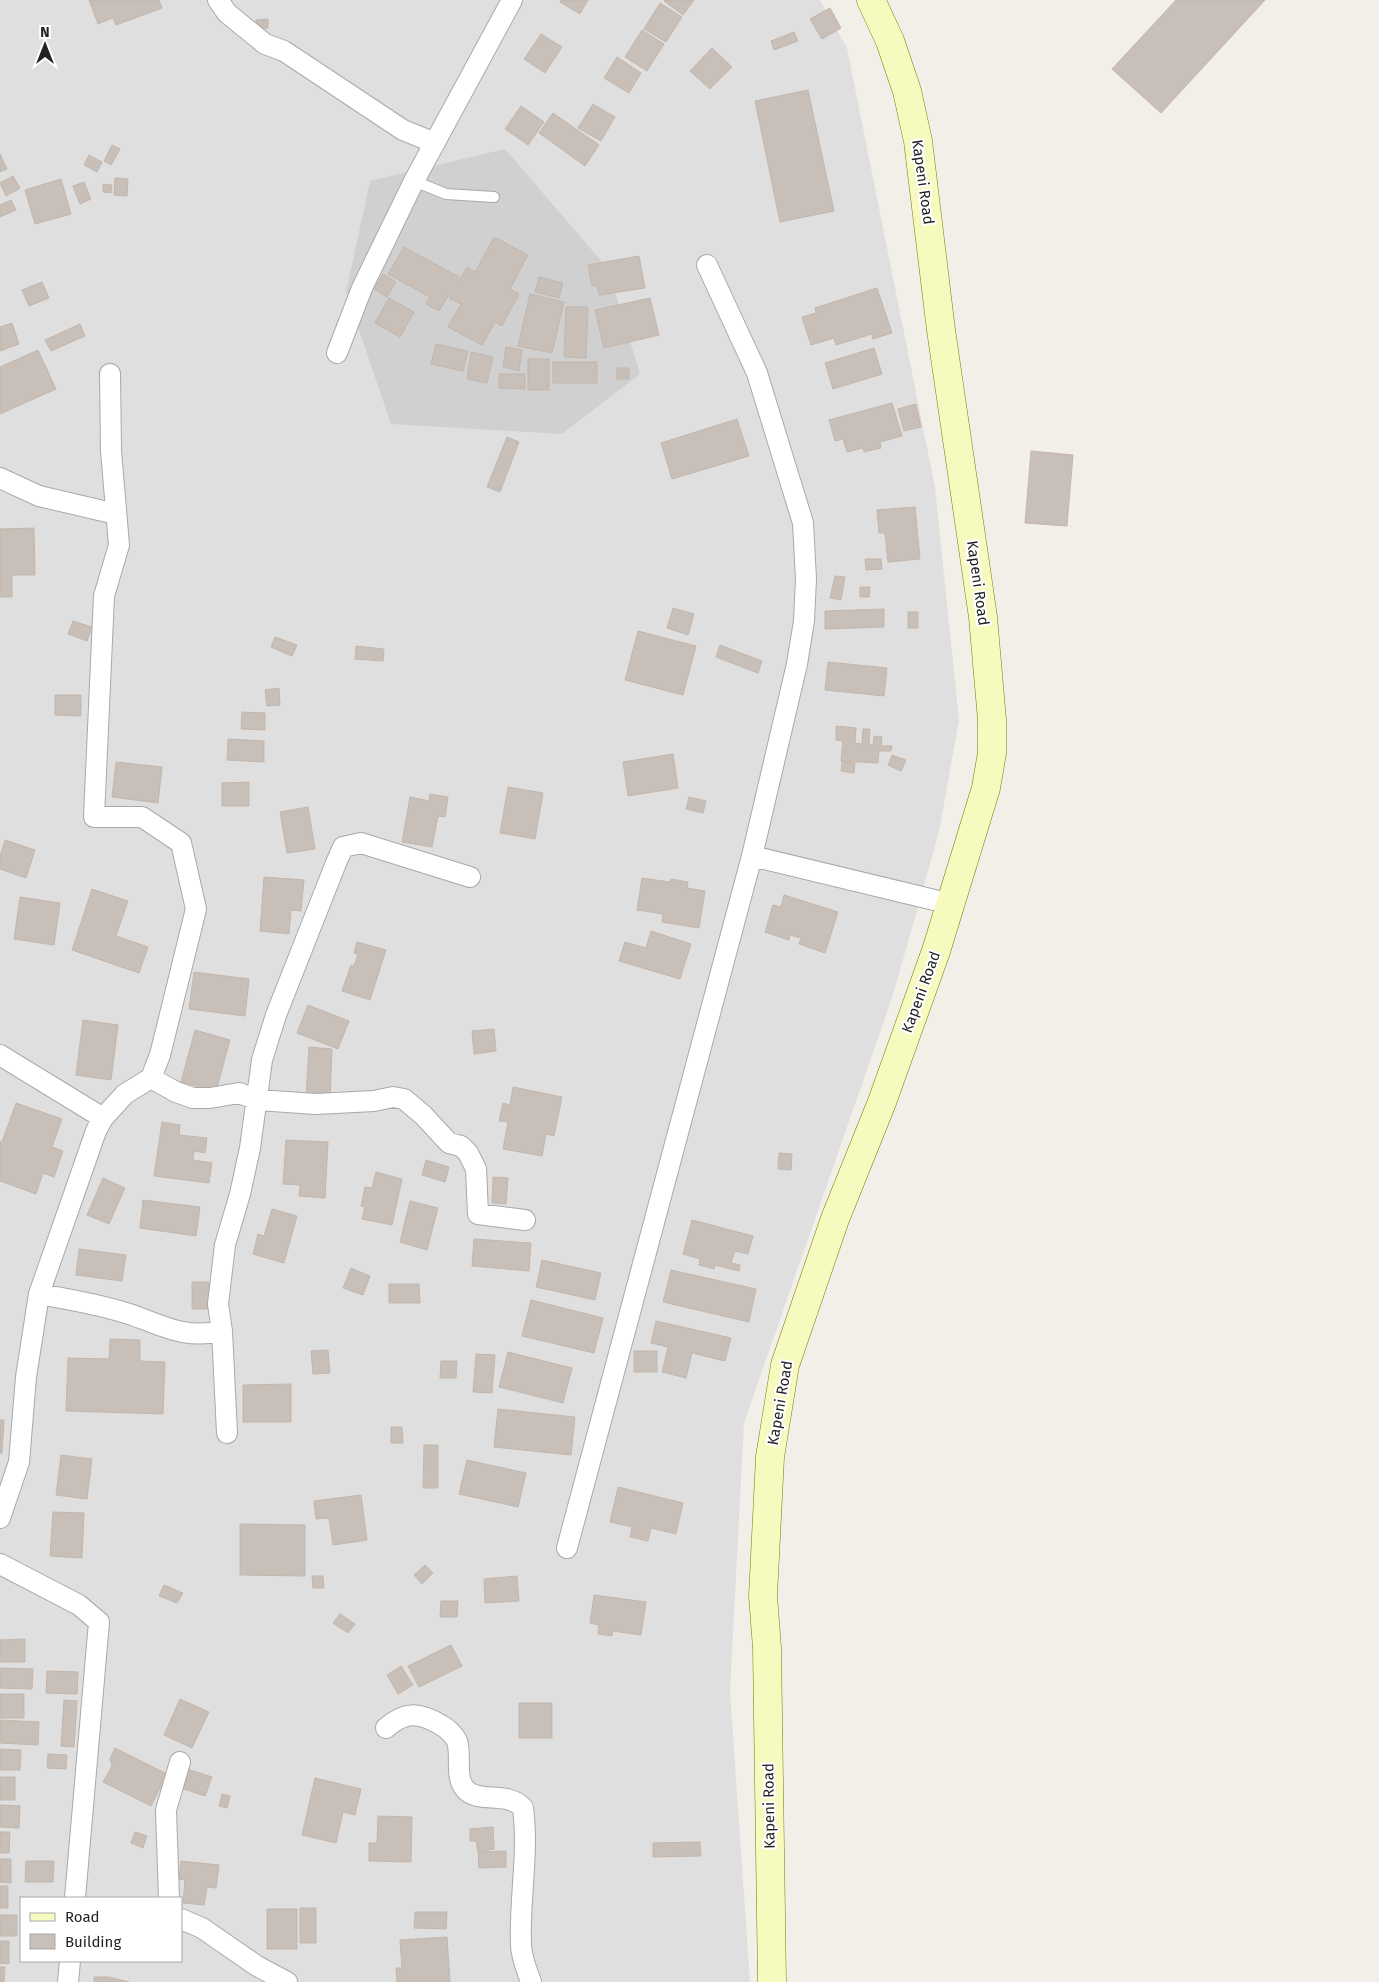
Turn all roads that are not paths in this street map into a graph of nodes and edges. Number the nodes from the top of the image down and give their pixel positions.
1 (218, 0) edge
2 (512, 0) edge
3 (871, 0) edge
4 (435, 143) junction
5 (414, 181) junction
6 (494, 197) dead end
7 (707, 265) dead end
8 (337, 353) dead end
9 (110, 374) dead end
10 (0, 478) edge
11 (116, 514) junction
12 (752, 856) junction
13 (470, 877) dead end
14 (951, 904) junction
15 (0, 1055) edge
16 (151, 1078) junction
17 (258, 1100) junction
18 (104, 1118) junction
19 (525, 1220) dead end
20 (39, 1294) junction
21 (222, 1331) junction
22 (228, 1433) dead end
23 (0, 1518) edge
24 (567, 1548) dead end
25 (0, 1564) edge
26 (386, 1728) dead end
27 (180, 1762) dead end
28 (75, 1897) edge
29 (169, 1897) edge
30 (182, 1918) edge
31 (70, 1962) edge
32 (68, 1982) edge
33 (286, 1982) edge
34 (531, 1982) edge
35 (772, 1982) edge

1 - 4 street
2 - 4 street
3 - 14 main road, Kapeni Road
4 - 5 street
5 - 6 lane
5 - 8 street
7 - 12 street
9 - 11 street
10 - 11 street
11 - 16 street
12 - 14 street
12 - 24 street
13 - 17 street
14 - 35 main road, Kapeni Road
15 - 18 street
16 - 17 street
16 - 18 street
17 - 19 street
17 - 21 street
18 - 20 street
20 - 21 street
20 - 23 street
21 - 22 street
25 - 28 street
26 - 34 street
27 - 29 street
30 - 33 street
31 - 32 street

